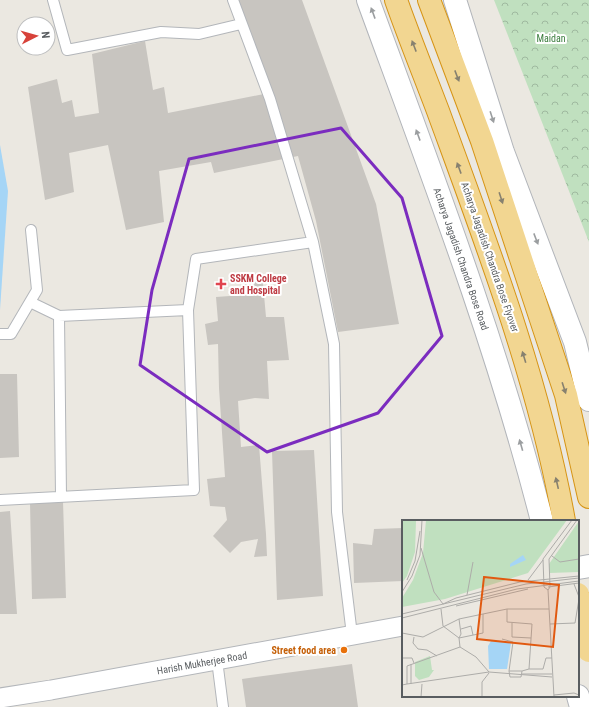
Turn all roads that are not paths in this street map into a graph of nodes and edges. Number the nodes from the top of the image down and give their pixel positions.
1 (52, 0) edge
2 (233, 0) edge
3 (368, 0) edge
4 (396, 0) edge
5 (429, 0) edge
6 (455, 0) edge
7 (241, 24) junction
8 (31, 230) dead end
9 (313, 242) junction
10 (30, 302) junction
11 (188, 310) junction
12 (59, 316) junction
13 (0, 334) edge
14 (589, 400) edge
15 (61, 497) junction
16 (589, 497) edge
17 (0, 500) edge
18 (542, 520) edge
19 (564, 520) edge
20 (589, 566) edge
21 (579, 568) edge
22 (579, 599) edge
23 (589, 618) edge
24 (579, 619) edge
25 (402, 626) edge
26 (352, 635) junction
27 (589, 651) edge
28 (217, 660) junction
29 (578, 697) edge
30 (0, 698) edge
31 (223, 707) edge
32 (580, 707) edge

1 - 7 lane
2 - 7 lane
18 -> 3 main road, Acharya Jagadish Chandra Bose Road
19 -> 4 highway, Acharya Jagadish Chandra Bose Flyover
5 -> 16 highway
6 -> 14 main road
7 - 9 lane
8 - 10 lane
9 - 11 lane
9 - 26 lane
10 - 12 lane
10 - 13 lane
11 - 12 lane
11 - 15 lane
12 - 15 lane
15 - 17 lane
20 - 21 main road
22 - 27 highway, bridge
23 - 24 main road
25 - 26 street, Harish Mukherjee Road
26 - 28 street, Harish Mukherjee Road
28 - 30 street, Harish Mukherjee Road
28 - 31 lane
29 - 32 main road

